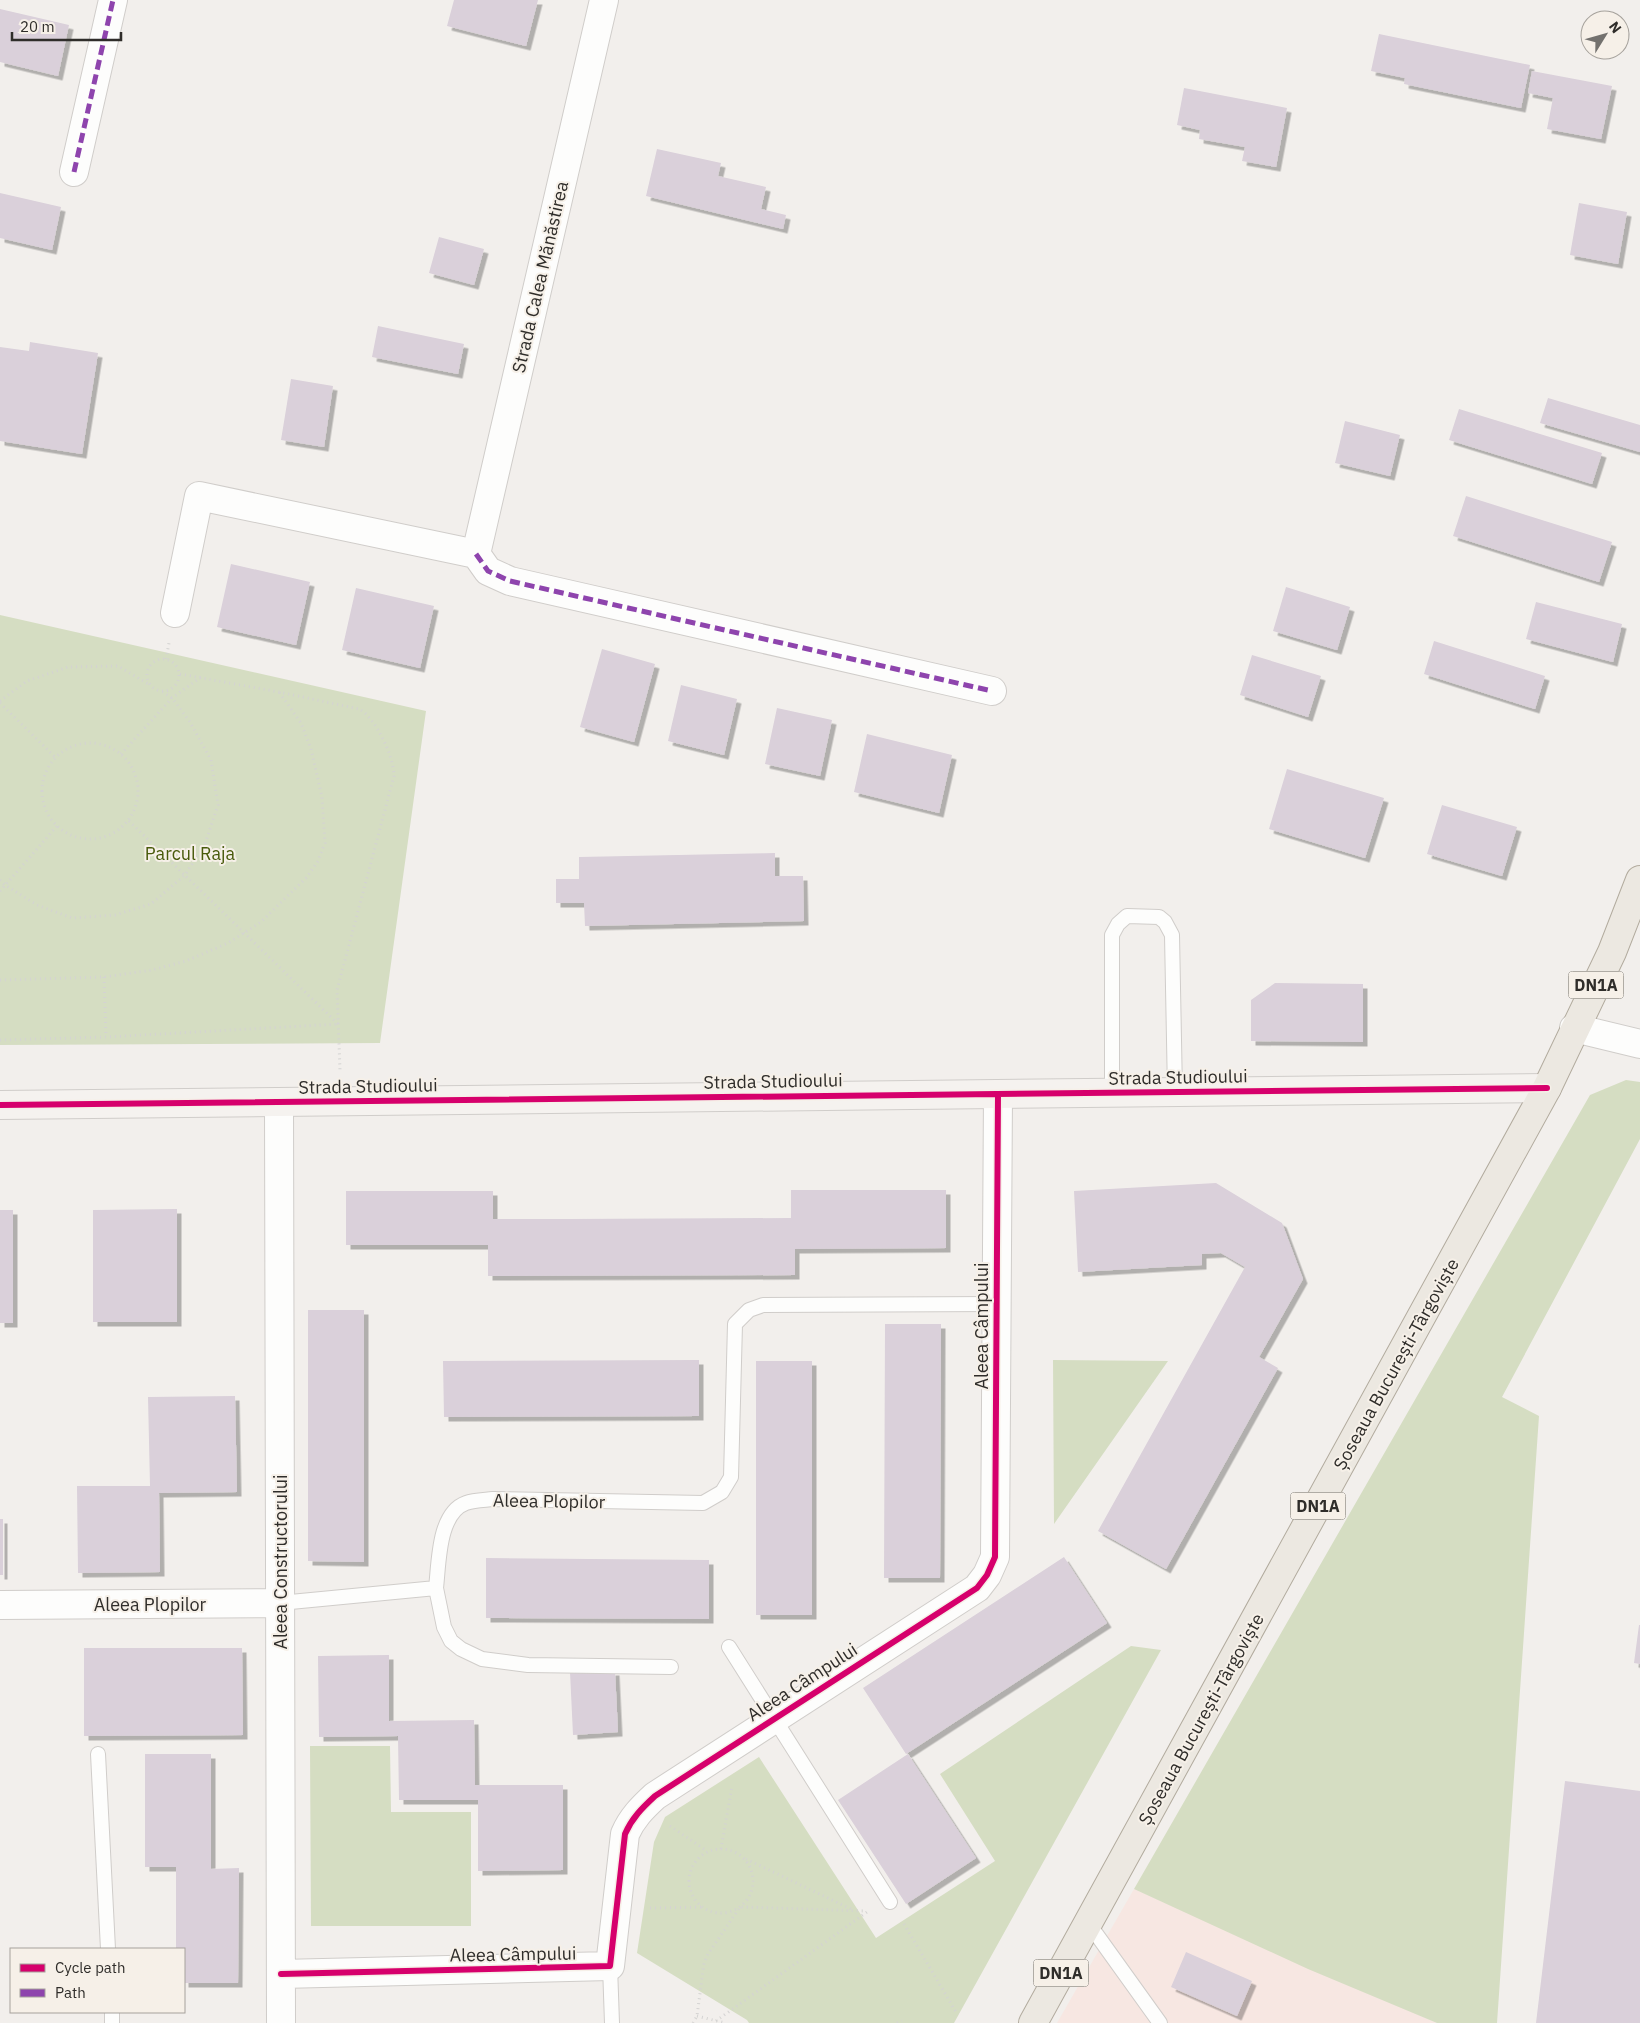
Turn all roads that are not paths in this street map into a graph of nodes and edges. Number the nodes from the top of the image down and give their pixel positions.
1 (113, 0) edge
2 (604, 0) edge
3 (74, 172) dead end
4 (476, 554) junction
5 (175, 613) dead end
6 (992, 692) dead end
7 (1640, 880) edge
8 (1574, 1028) junction
9 (1640, 1044) edge
10 (1547, 1088) junction
11 (1112, 1092) junction
12 (1176, 1092) junction
13 (998, 1094) junction
14 (279, 1102) junction
15 (0, 1105) edge
16 (997, 1304) junction
17 (436, 1588) junction
18 (280, 1603) junction
19 (0, 1605) edge
20 (729, 1647) dead end
21 (671, 1667) dead end
22 (774, 1718) junction
23 (98, 1754) dead end
24 (890, 1902) road end
25 (1089, 1924) junction
26 (108, 1948) edge
27 (610, 1966) junction
28 (281, 1974) junction
29 (281, 2023) edge
30 (612, 2023) edge
31 (1033, 2023) edge
32 (1160, 2023) edge

1 - 3 street
2 - 4 street, Strada Calea Mănăstirea
4 - 5 street
4 - 6 street
7 - 8 main road, Șoseaua București-Târgoviște / DN1A
8 - 9 street
8 - 10 main road, Șoseaua București-Târgoviște / DN1A
10 - 12 street, Strada Studioului
10 - 25 main road, Șoseaua București-Târgoviște / DN1A
11 - 12 street, Strada Studioului
11 - 12 lane
11 - 13 street, Strada Studioului
13 - 14 street, Strada Studioului
13 - 16 street, Aleea Câmpului
14 - 15 street, Strada Studioului
14 - 18 street, Aleea Constructorului
16 - 17 lane, Aleea Plopilor
16 - 22 street, Aleea Câmpului
17 - 18 lane, Aleea Plopilor
17 - 21 lane
18 - 19 street, Aleea Plopilor
18 - 28 street, Aleea Constructorului
20 - 22 lane
22 - 24 lane
22 - 27 street, Aleea Câmpului
23 - 26 lane
25 - 31 main road, Șoseaua București-Târgoviște / DN1A
25 - 32 lane
27 - 28 street, Aleea Câmpului
27 - 30 lane
28 - 29 street, Aleea Constructorului

